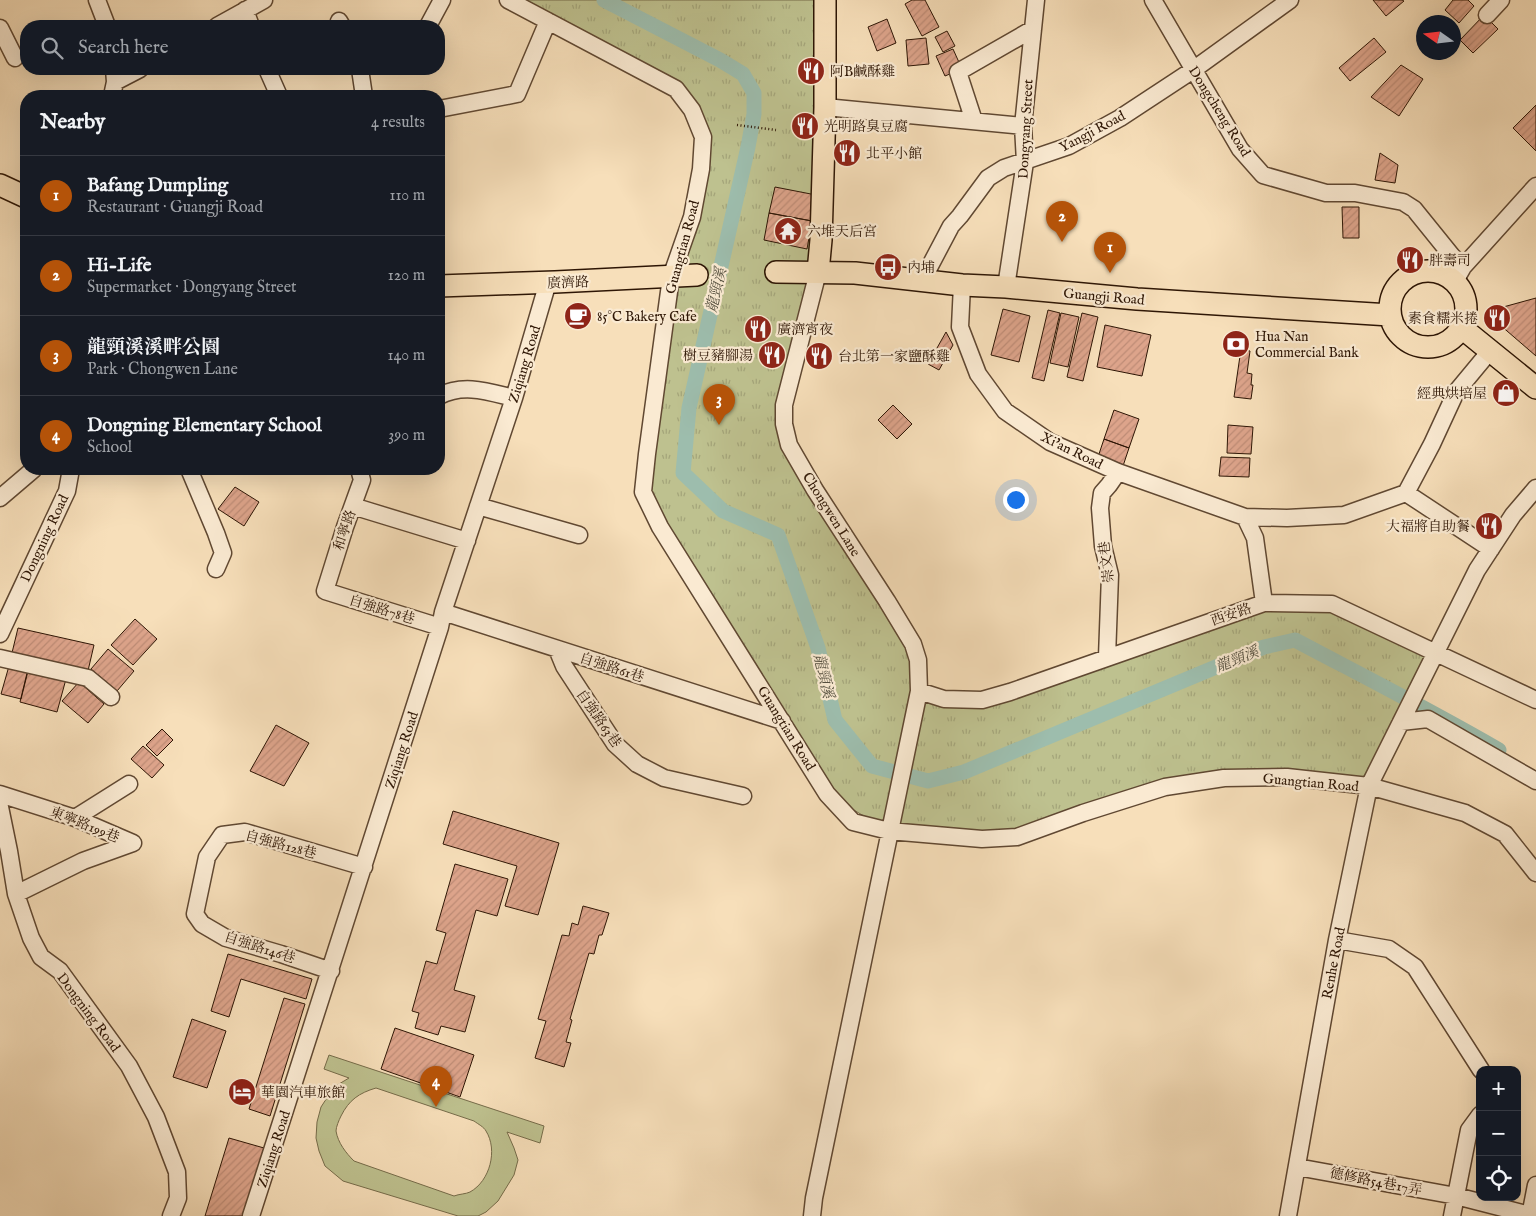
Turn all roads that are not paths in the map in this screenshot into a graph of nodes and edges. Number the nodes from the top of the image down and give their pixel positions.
1 (97, 0) edge
2 (264, 0) edge
3 (442, 0) edge
4 (508, 0) edge
5 (825, 0) edge
6 (1036, 0) edge
7 (1153, 0) edge
8 (1290, 0) edge
9 (1501, 0) edge
10 (245, 10) junction
11 (1487, 15) dead end
12 (105, 20) edge
13 (227, 20) edge
14 (249, 20) edge
15 (431, 20) edge
16 (548, 21) junction
17 (0, 28) edge
18 (1033, 29) junction
19 (15, 58) dead end
20 (1193, 70) junction
21 (128, 75) edge
22 (270, 75) edge
23 (361, 75) edge
24 (114, 82) edge
25 (276, 90) edge
26 (363, 90) edge
27 (826, 107) junction
28 (445, 108) edge
29 (974, 121) junction
30 (1023, 126) junction
31 (1025, 162) junction
32 (0, 185) edge
33 (1536, 186) edge
34 (20, 194) edge
35 (776, 272) dead end
36 (818, 272) junction
37 (1459, 274) junction
38 (697, 275) dead end
39 (671, 277) junction
40 (922, 281) junction
41 (548, 282) junction
42 (962, 285) junction
43 (445, 286) edge
44 (1006, 287) junction
45 (1390, 315) junction
46 (1462, 328) junction
47 (1490, 351) junction
48 (1536, 388) edge
49 (445, 393) edge
50 (514, 398) junction
51 (1118, 472) junction
52 (27, 475) edge
53 (70, 475) edge
54 (192, 475) edge
55 (361, 475) edge
56 (1406, 492) junction
57 (1535, 493) edge
58 (0, 498) edge
59 (478, 506) junction
60 (359, 508) dead end
61 (1245, 517) junction
62 (579, 535) dead end
63 (467, 541) junction
64 (1490, 549) junction
65 (216, 570) dead end
66 (325, 591) joint
67 (1264, 603) junction
68 (442, 619) junction
69 (0, 634) edge
70 (557, 649) junction
71 (1436, 654) junction
72 (1107, 657) junction
73 (0, 658) edge
74 (918, 691) junction
75 (111, 698) dead end
76 (1536, 700) edge
77 (1403, 720) junction
78 (782, 721) junction
79 (1536, 780) edge
80 (129, 784) dead end
81 (1369, 786) junction
82 (0, 794) edge
83 (743, 796) dead end
84 (0, 808) edge
85 (75, 818) junction
86 (889, 831) junction
87 (364, 867) junction
88 (1536, 873) edge
89 (16, 894) junction
90 (195, 914) joint
91 (1337, 940) junction
92 (331, 971) junction
93 (1478, 1066) edge
94 (1476, 1120) edge
95 (1296, 1167) junction
96 (1536, 1185) edge
97 (1456, 1196) junction
98 (171, 1216) edge
99 (251, 1216) edge
100 (812, 1216) edge
101 (1288, 1216) edge
102 (1452, 1216) edge
103 (1530, 1216) edge

1 - 12 street
2 - 10 street
3 - 15 street
4 - 16 street, Guangtian Road
5 - 27 main road
6 - 18 street, Dongyang Street
7 - 20 street, Dongcheng Road
8 - 20 street, Yangji Road
9 - 11 street
10 - 13 street
10 - 14 street
16 - 28 street
16 - 39 street, Guangtian Road
17 - 19 street
18 - 29 street
18 - 30 street, Dongyang Street
20 - 31 street, Yangji Road
20 - 37 street, Dongcheng Road
21 - 24 street
22 - 25 street
23 - 26 street
27 - 29 street
27 - 36 main road
29 - 30 street
30 - 31 street, Dongyang Street
31 - 40 street, Yangji Road
31 - 44 street, Dongyang Street
32 - 34 main road
33 - 37 street
35 - 36 main road, Guangji Road
36 - 40 main road, Guangji Road
36 - 74 street, Chongwen Lane
37 - 45 main road
37 - 46 main road
38 - 39 main road, 廣濟路
39 - 41 main road, 廣濟路
39 - 78 street, Guangtian Road
40 - 42 main road, Guangji Road
41 - 43 main road, 廣濟路
41 - 50 street, Ziqiang Road
42 - 44 main road, Guangji Road
42 - 51 street, Xi'an Road
44 - 45 main road, Guangji Road
45 - 46 main road
46 - 47 main road
47 - 48 main road
47 - 56 street
49 - 50 street
50 - 59 street, Ziqiang Road
51 - 61 street, Xi'an Road
51 - 72 street, 崇文巷
52 - 58 street
53 - 69 street, Dongning Road
54 - 65 street
55 - 66 street, 和寧路
56 - 61 street, Xi'an Road
56 - 64 street
57 - 64 street
59 - 62 street
59 - 63 street, Ziqiang Road
60 - 63 street
61 - 67 street
63 - 68 street, Ziqiang Road
64 - 71 street
66 - 68 street, 自強路78巷
67 - 71 street, 西安路
67 - 72 street, 西安路
68 - 70 street, 自強路61巷
68 - 87 street, Ziqiang Road
70 - 78 street, 自強路61巷
70 - 83 street, 自強路63巷
71 - 76 street, 西安路
71 - 77 street, Renhe Road
72 - 74 street, 西安路
73 - 75 street
74 - 86 street, Chongwen Lane
77 - 79 street
77 - 81 street, Renhe Road
78 - 86 street, Guangtian Road
80 - 85 street
81 - 86 street, Guangtian Road
81 - 88 street, Guangtian Road
81 - 91 street, Renhe Road
82 - 85 street, 東寧路199巷
84 - 89 street, Dongning Road
85 - 89 street, 東寧路199巷
86 - 100 street, Chongwen Lane
87 - 90 street, 自強路128巷
87 - 92 street, Ziqiang Road
89 - 98 street, Dongning Road
90 - 92 street, 自強路146巷
91 - 93 street
91 - 95 street, Renhe Road
92 - 99 street, Ziqiang Road
94 - 97 street
95 - 97 street, 德修路54巷17弄
95 - 101 street, Renhe Road
96 - 103 street
97 - 102 street
97 - 103 street, 德修路54巷17弄

